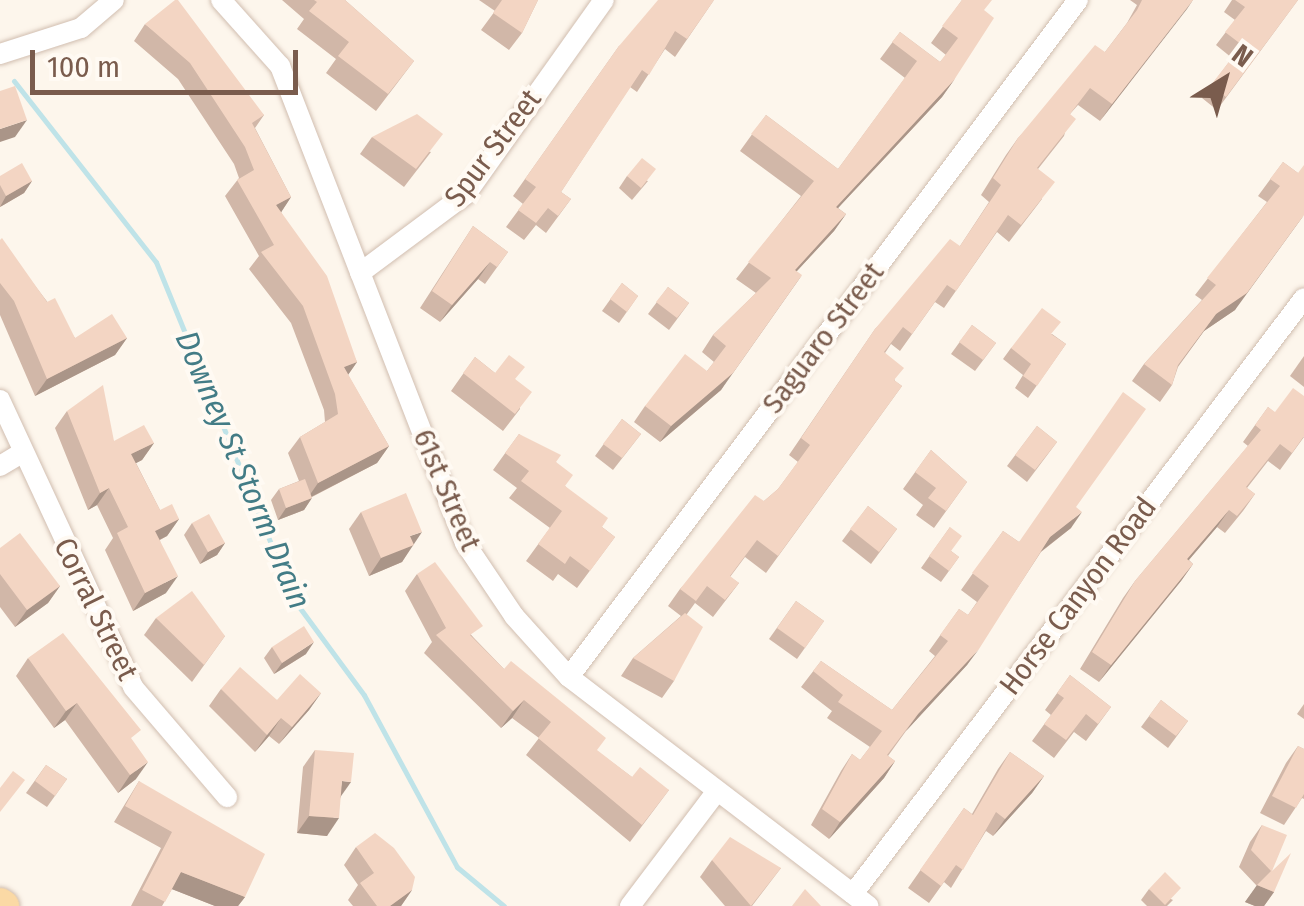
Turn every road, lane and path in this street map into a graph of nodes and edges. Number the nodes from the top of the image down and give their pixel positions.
1 (114, 0) edge
2 (222, 0) edge
3 (604, 0) edge
4 (1078, 0) edge
5 (0, 54) edge
6 (360, 273) junction
7 (1304, 298) edge
8 (0, 400) edge
9 (23, 452) junction
10 (0, 466) edge
11 (570, 676) junction
12 (717, 791) junction
13 (227, 797) dead end
14 (861, 900) edge
15 (630, 906) edge

1 - 5 street
2 - 6 street, 61st Street
3 - 6 street, Spur Street
4 - 11 street, Saguaro Street
6 - 11 street, 61st Street
7 - 14 street, Horse Canyon Road
8 - 9 street, Corral Street
9 - 10 street
9 - 13 street, Corral Street
11 - 12 street, 61st Street
12 - 14 street, 61st Street
12 - 15 street

